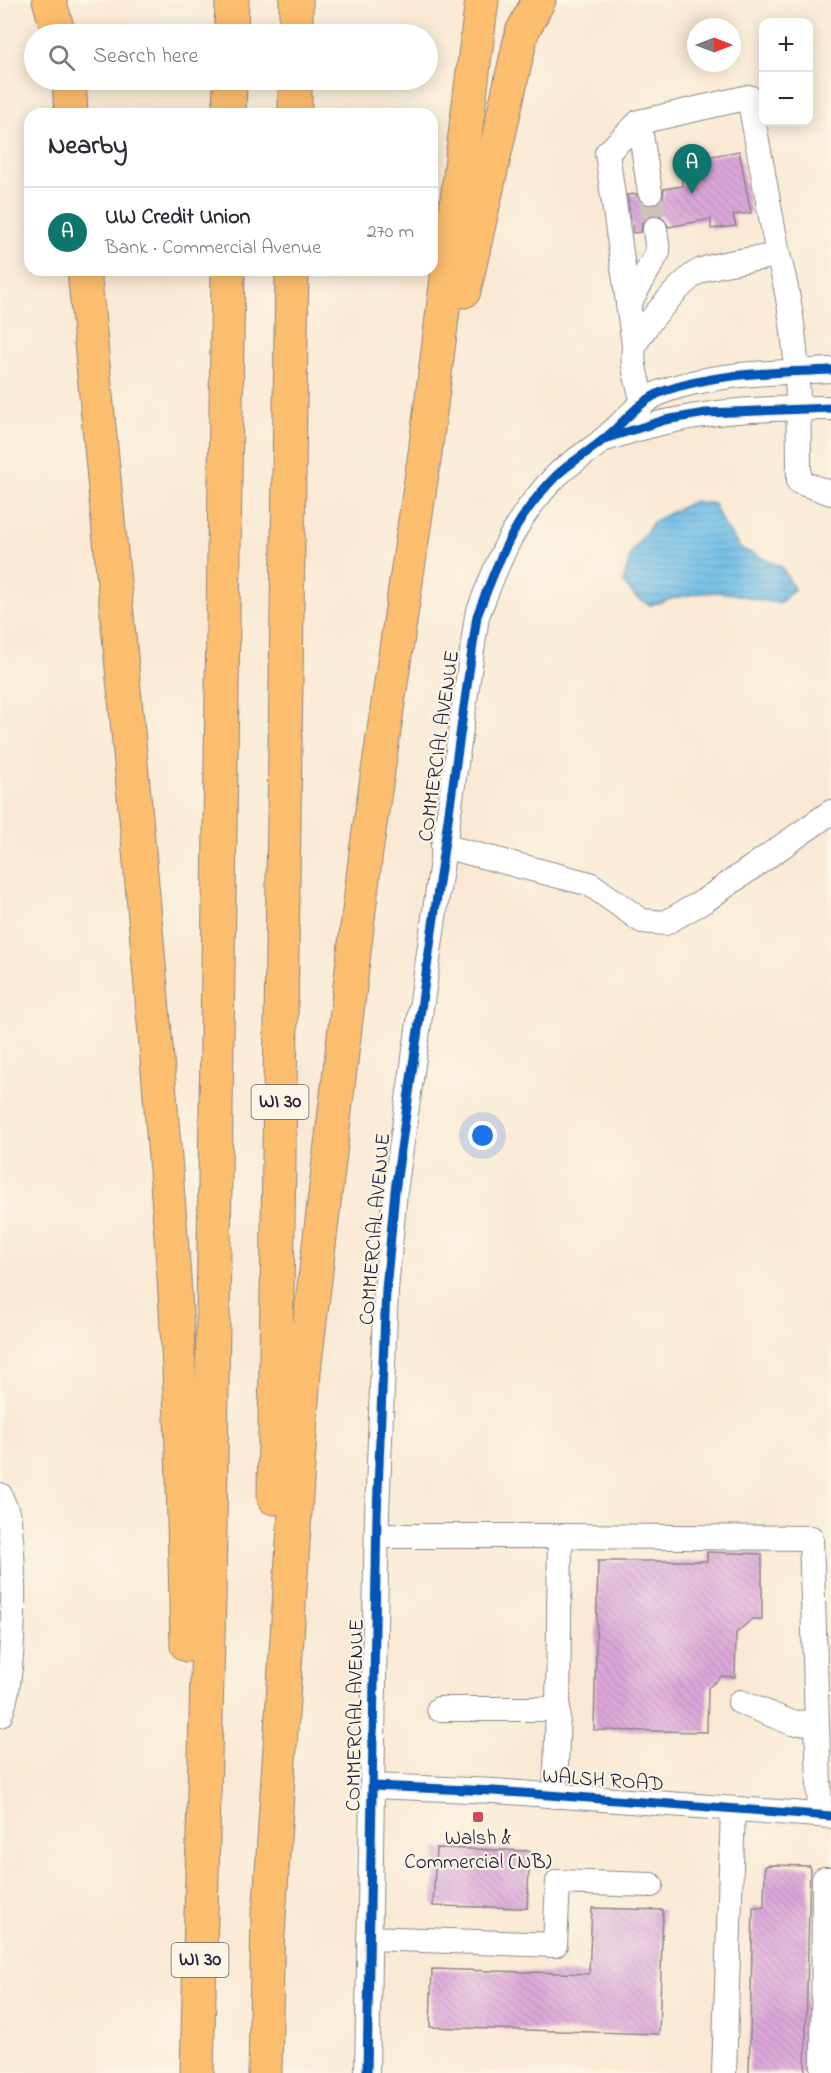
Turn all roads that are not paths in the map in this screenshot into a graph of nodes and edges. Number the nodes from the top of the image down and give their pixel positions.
1 (50, 0) edge
2 (66, 0) edge
3 (232, 0) edge
4 (296, 0) edge
5 (482, 0) edge
6 (539, 0) edge
7 (56, 24) edge
8 (67, 24) edge
9 (231, 24) edge
10 (296, 24) edge
11 (70, 90) edge
12 (230, 90) edge
13 (295, 90) edge
14 (71, 108) edge
15 (229, 108) edge
16 (294, 108) edge
17 (639, 122) junction
18 (650, 192) tunnel mouth
19 (655, 229) tunnel mouth
20 (778, 255) junction
21 (85, 276) edge
22 (228, 276) edge
23 (292, 276) edge
24 (628, 306) junction
25 (634, 345) junction
26 (831, 370) edge
27 (795, 372) junction
28 (643, 403) junction
29 (799, 408) junction
30 (831, 408) edge
31 (604, 439) junction
32 (425, 453) junction
33 (831, 493) edge
34 (831, 812) edge
35 (443, 846) junction
36 (0, 1495) edge
37 (377, 1536) junction
38 (560, 1536) junction
39 (740, 1702) dead end
40 (439, 1709) dead end
41 (558, 1709) junction
42 (0, 1715) edge
43 (817, 1722) junction
44 (373, 1786) junction
45 (555, 1796) junction
46 (733, 1809) junction
47 (825, 1815) edge
48 (203, 1847) junction
49 (831, 1879) edge
50 (651, 1885) dead end
51 (268, 1934) junction
52 (369, 1938) junction
53 (197, 2073) edge
54 (265, 2073) edge
55 (367, 2073) edge
56 (724, 2073) edge
57 (823, 2073) edge

1 - 7 highway
2 - 8 highway
3 - 9 highway
4 - 10 highway
5 - 32 highway
6 - 32 highway
11 - 14 highway
12 - 15 highway
13 - 16 highway
17 - 18 street
17 - 20 street
17 - 24 street
19 - 24 street
20 - 25 street
20 - 27 street
21 - 48 highway
22 - 48 highway, WI 30
23 - 51 highway, WI 30
24 - 25 street
25 - 28 street
26 - 27 street, COMMERCIAL AVENUE
27 - 28 street, COMMERCIAL AVENUE
27 - 29 street
28 - 31 street, COMMERCIAL AVENUE
29 - 30 street, COMMERCIAL AVENUE
29 - 31 street, COMMERCIAL AVENUE
29 - 33 street
31 - 35 street, COMMERCIAL AVENUE
32 - 51 highway
34 - 35 street
35 - 37 street, COMMERCIAL AVENUE
36 - 42 street
37 - 38 street
37 - 44 street, COMMERCIAL AVENUE
38 - 41 street
38 - 43 street
39 - 43 street
40 - 41 street
41 - 45 street
43 - 47 street
44 - 45 street, WALSH ROAD
44 - 52 street, COMMERCIAL AVENUE
45 - 46 street, WALSH ROAD
46 - 47 street, WALSH ROAD
46 - 56 street
48 - 53 highway, WI 30
49 - 57 street
50 - 52 street
51 - 54 highway, WI 30
52 - 55 street, COMMERCIAL AVENUE

